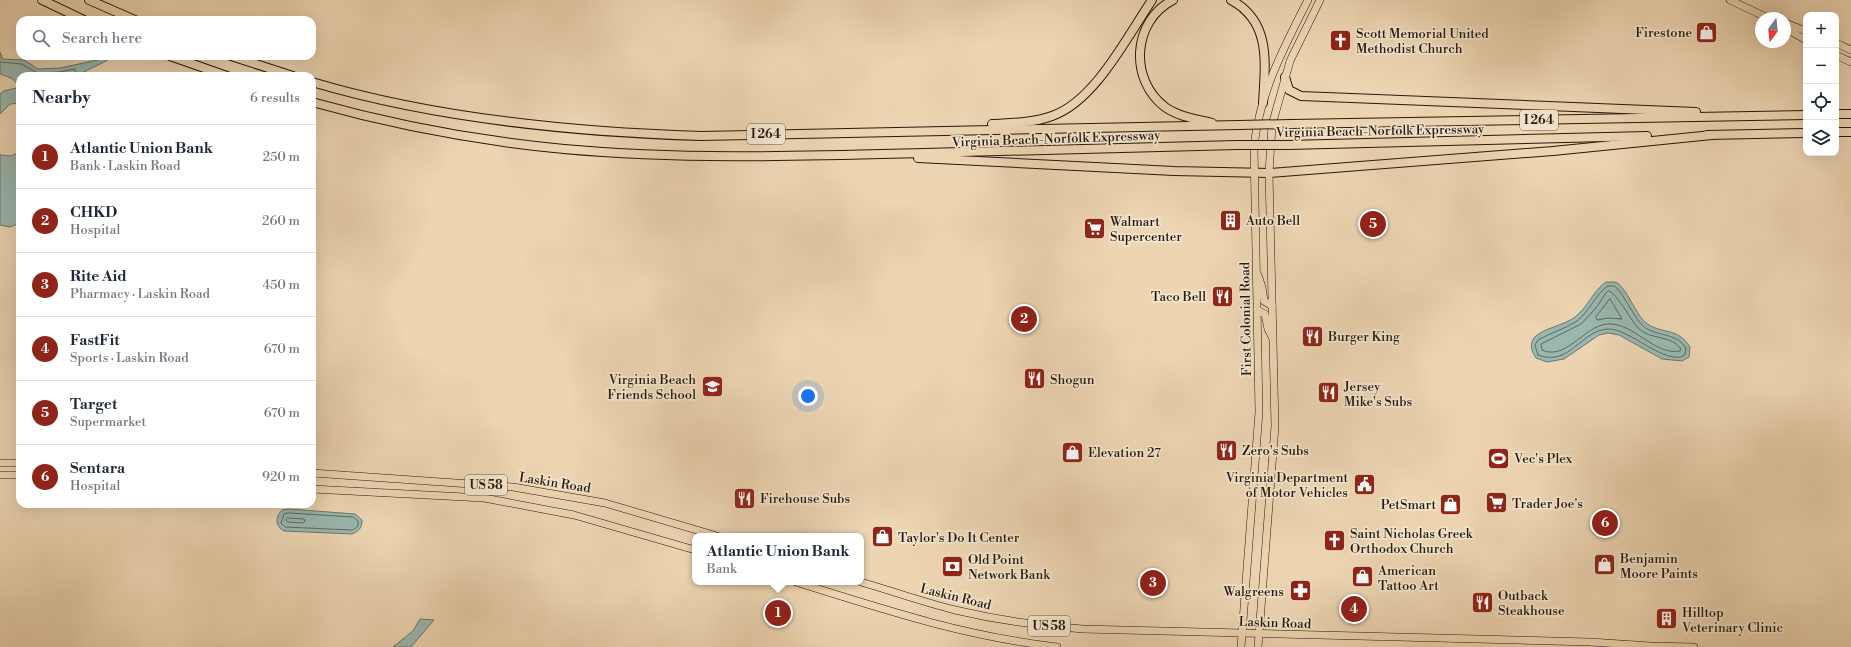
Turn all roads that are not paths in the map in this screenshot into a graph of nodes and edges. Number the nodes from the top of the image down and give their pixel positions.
1 (42, 0) edge
2 (89, 0) edge
3 (1152, 0) edge
4 (1173, 0) edge
5 (1231, 0) edge
6 (1308, 0) edge
7 (1320, 0) edge
8 (1730, 0) edge
9 (1757, 12) edge
10 (76, 16) edge
11 (126, 16) edge
12 (1791, 25) edge
13 (1803, 29) edge
14 (1791, 31) edge
15 (1803, 38) edge
16 (1839, 44) edge
17 (1851, 50) edge
18 (1839, 56) edge
19 (181, 60) edge
20 (243, 60) edge
21 (1851, 62) edge
22 (216, 72) edge
23 (281, 72) edge
24 (1285, 77) junction
25 (316, 83) edge
26 (316, 103) edge
27 (1263, 103) junction
28 (1839, 114) edge
29 (1851, 114) edge
30 (1787, 115) junction
31 (1803, 115) edge
32 (1224, 126) junction
33 (927, 130) junction
34 (1839, 132) edge
35 (1851, 132) edge
36 (1803, 133) edge
37 (1712, 135) junction
38 (876, 154) junction
39 (1255, 173) junction
40 (1269, 173) junction
41 (1255, 269) junction
42 (1272, 306) junction
43 (1256, 310) junction
44 (1274, 341) junction
45 (0, 463) edge
46 (16, 464) edge
47 (316, 474) edge
48 (0, 475) edge
49 (16, 476) edge
50 (316, 489) edge
51 (707, 533) edge
52 (692, 549) edge
53 (864, 583) edge
54 (806, 585) edge
55 (1241, 633) junction
56 (1258, 634) junction
57 (1057, 647) edge
58 (1241, 647) edge
59 (1258, 647) edge
60 (1694, 647) edge

1 - 10 highway
2 - 11 highway
3 - 33 highway
4 - 32 highway
5 - 27 highway
6 - 27 main road, First Colonial Road
7 - 24 main road, First Colonial Road
8 - 9 main road
12 - 13 main road
14 - 15 main road
16 - 17 main road
18 - 21 main road
19 - 22 highway
20 - 23 highway
24 - 30 highway
24 - 40 main road, First Colonial Road
25 - 33 highway, Virginia Beach-Norfolk Expressway / I 264
26 - 38 highway, Virginia Beach-Norfolk Expressway / I 264
27 - 39 main road, First Colonial Road
28 - 29 highway
30 - 31 highway, Virginia Beach-Norfolk Expressway / I 264
30 - 32 highway, Virginia Beach-Norfolk Expressway / I 264, bridge
32 - 33 highway, Virginia Beach-Norfolk Expressway / I 264
34 - 35 highway
36 - 37 highway, Virginia Beach-Norfolk Expressway / I 264
37 - 38 highway, Virginia Beach-Norfolk Expressway / I 264, bridge
37 - 40 highway
38 - 39 highway
39 - 40 highway
39 - 41 main road, First Colonial Road
40 - 42 main road, First Colonial Road
41 - 42 main road
41 - 43 main road, First Colonial Road
42 - 44 main road, First Colonial Road
43 - 44 main road
43 - 55 main road, First Colonial Road
44 - 56 main road, First Colonial Road
45 - 46 main road
47 - 51 main road, Laskin Road / US 58
48 - 49 main road
50 - 52 main road, US 58
53 - 55 main road, Laskin Road / US 58
54 - 57 main road, US 58
55 - 56 main road, Laskin Road / US 58
55 - 58 main road, First Colonial Road
56 - 59 main road, First Colonial Road
56 - 60 main road, Laskin Road / US 58

